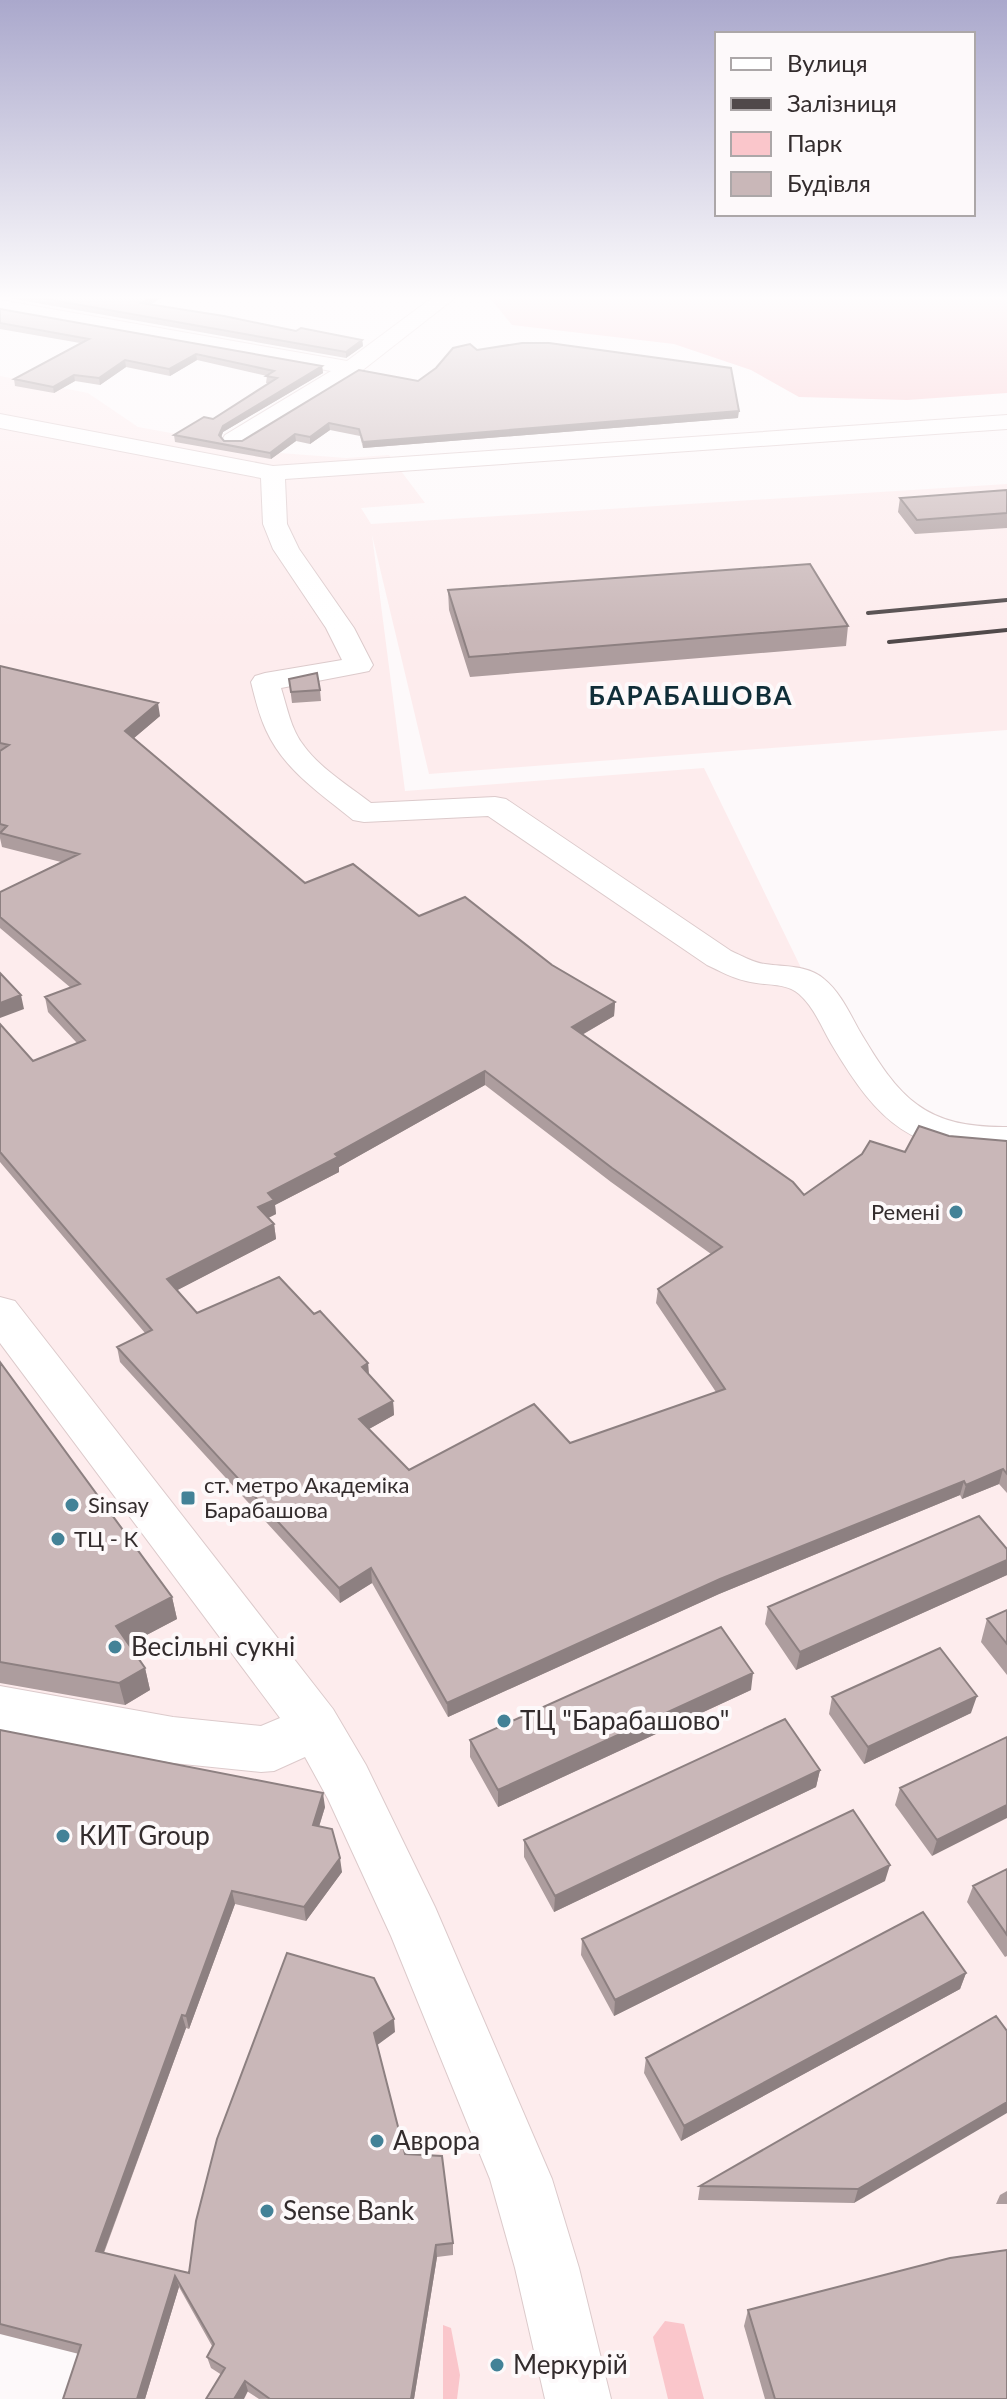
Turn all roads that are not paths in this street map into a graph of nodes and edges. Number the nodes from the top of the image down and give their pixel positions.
1 (284, 409) edge
2 (0, 421) edge
3 (1007, 422) edge
4 (233, 440) edge
5 (273, 473) junction
6 (1007, 1140) edge
7 (0, 1312) edge
8 (0, 1709) edge
9 (315, 1725) junction
10 (578, 2399) edge

1 - 4 street
2 - 5 street
3 - 5 street
5 - 6 street
7 - 9 street
8 - 9 street
9 - 10 street

